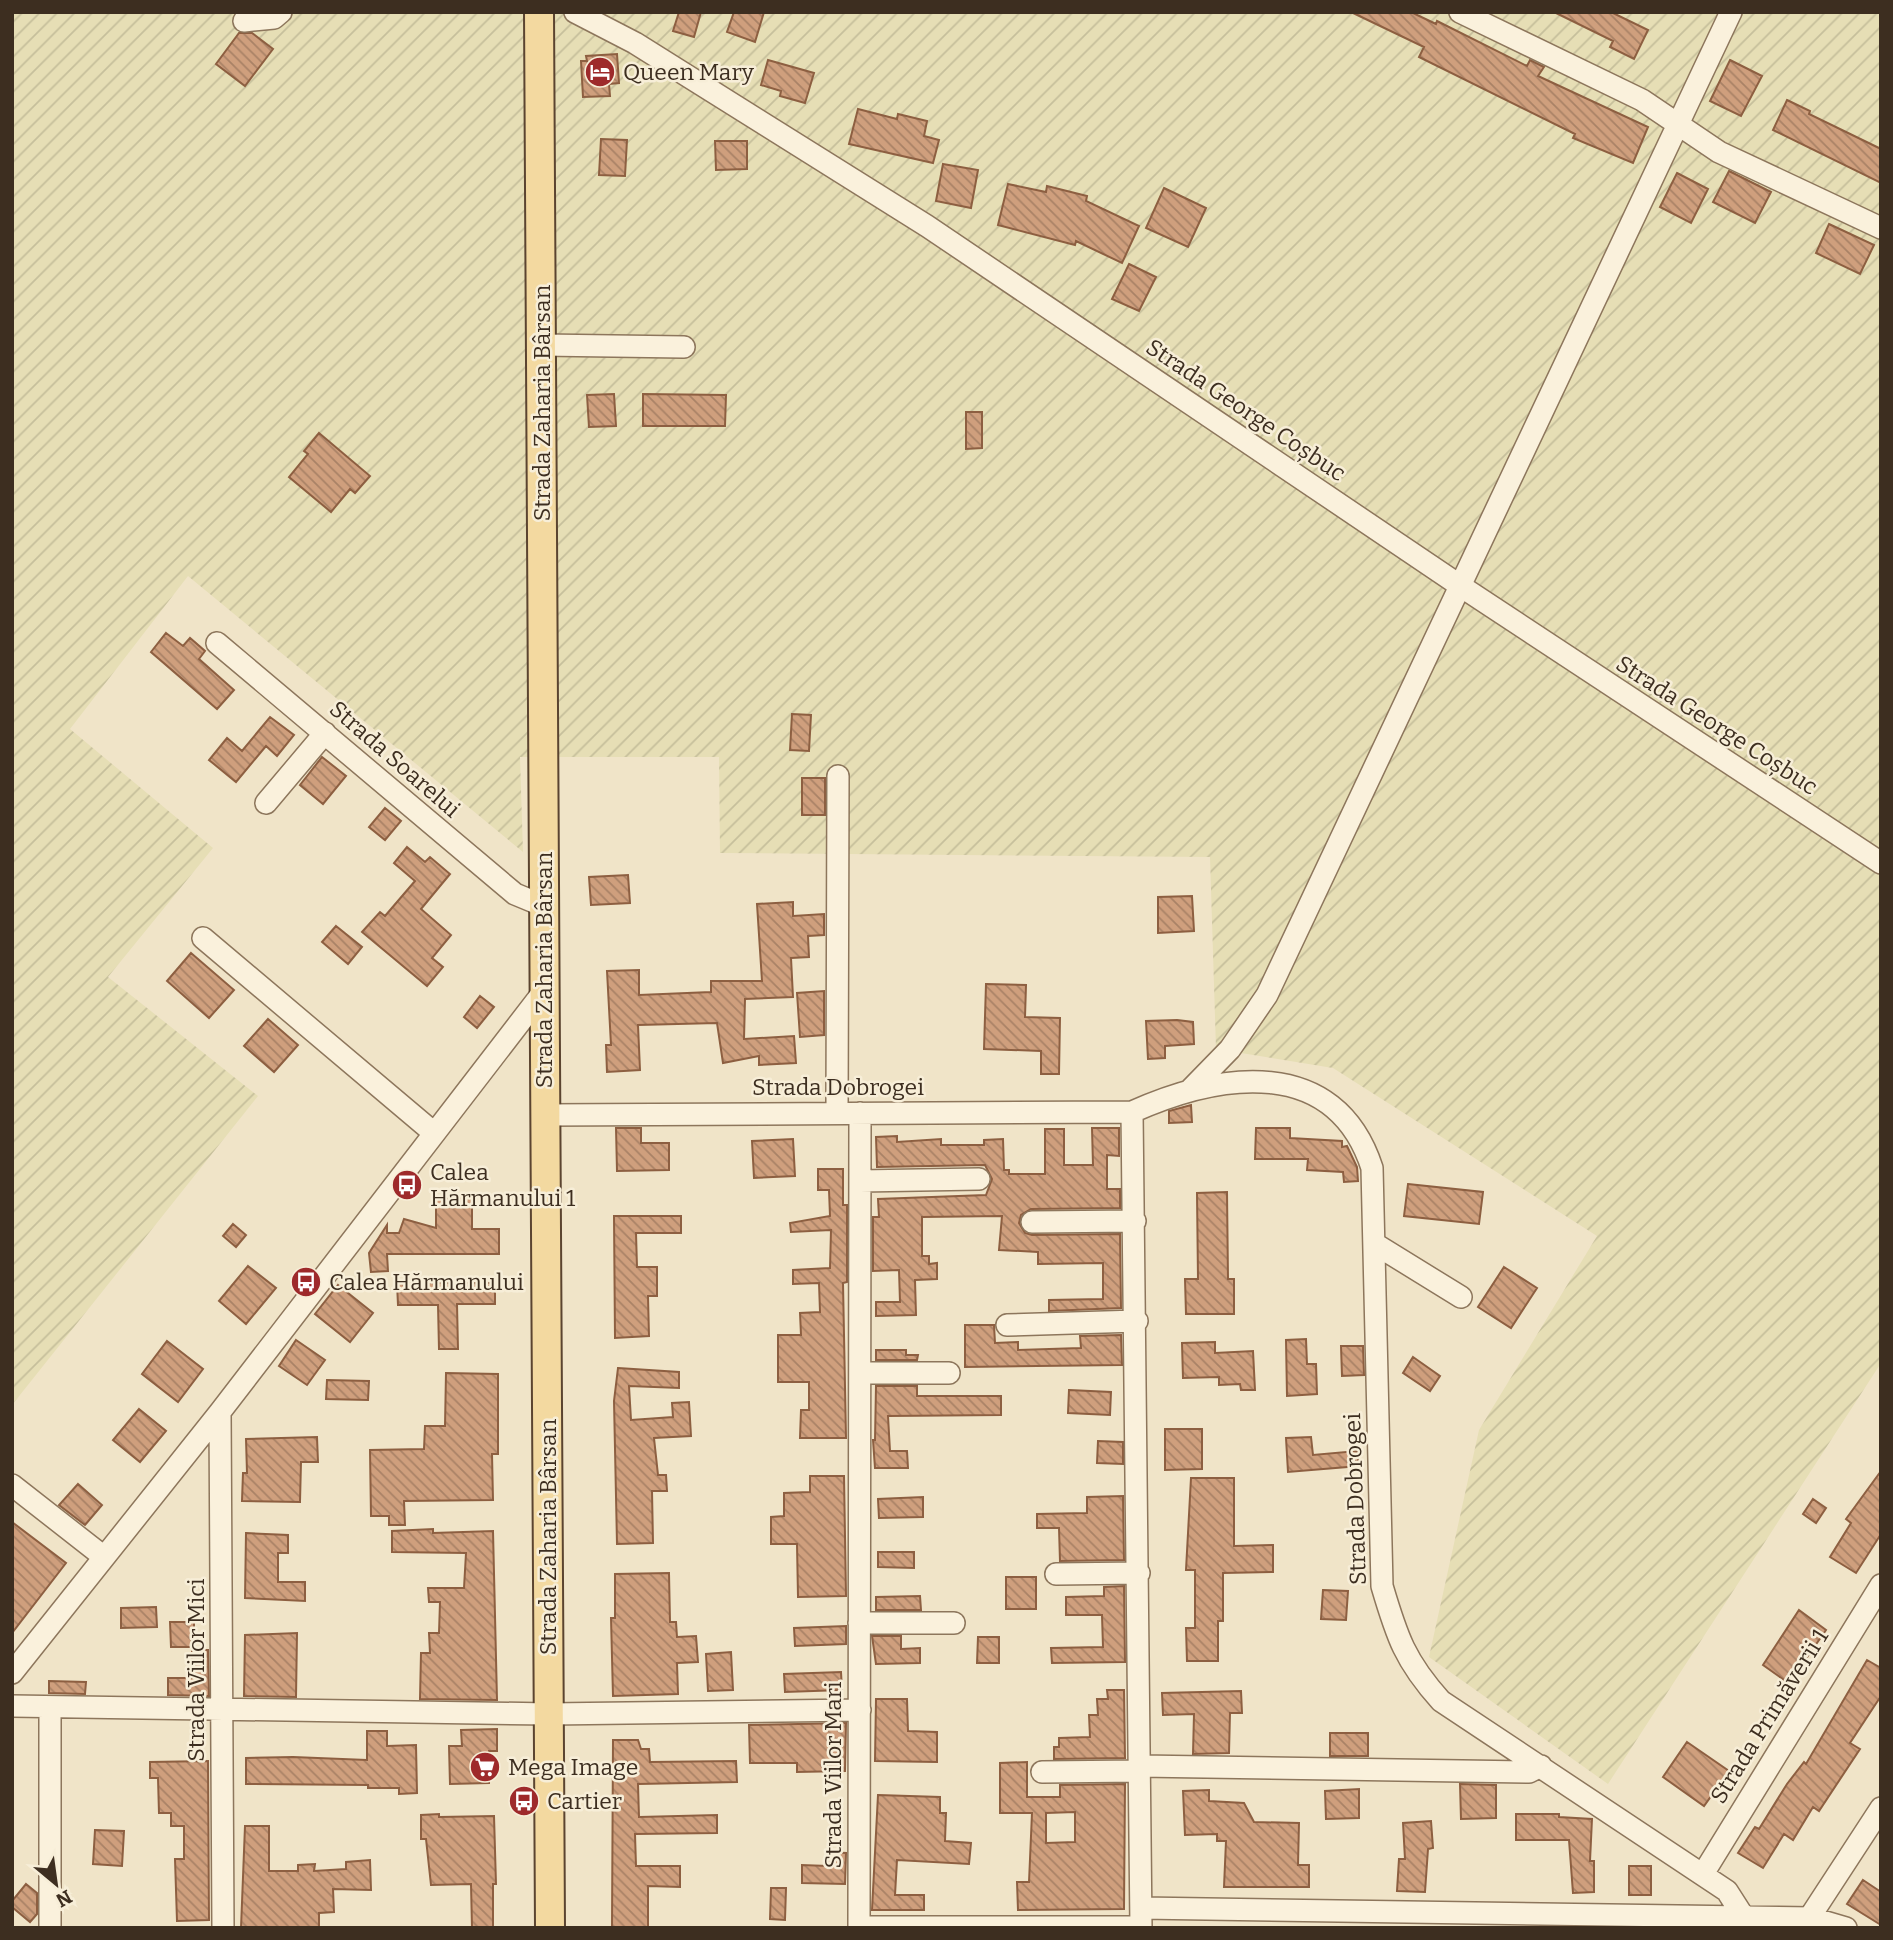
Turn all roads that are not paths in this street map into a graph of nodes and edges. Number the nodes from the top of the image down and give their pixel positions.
1 (281, 12) edge
2 (539, 12) edge
3 (575, 12) edge
4 (1460, 12) edge
5 (1731, 12) edge
6 (244, 21) dead end
7 (1676, 124) junction
8 (1881, 228) edge
9 (542, 345) junction
10 (684, 347) dead end
11 (1458, 585) junction
12 (217, 643) dead end
13 (324, 733) junction
14 (838, 776) dead end
15 (266, 803) dead end
16 (1881, 863) edge
17 (544, 905) junction
18 (203, 938) dead end
19 (544, 991) junction
20 (1191, 1089) junction
21 (1132, 1112) junction
22 (837, 1113) junction
23 (860, 1113) junction
24 (545, 1115) junction
25 (433, 1133) junction
26 (979, 1179) dead end
27 (860, 1181) junction
28 (1135, 1221) junction
29 (1032, 1222) dead end
30 (1375, 1244) junction
31 (1461, 1297) dead end
32 (1137, 1321) junction
33 (1007, 1325) dead end
34 (860, 1373) junction
35 (949, 1373) dead end
36 (220, 1412) junction
37 (12, 1485) edge
38 (104, 1557) junction
39 (1139, 1573) junction
40 (1056, 1574) dead end
41 (1881, 1585) edge
42 (859, 1622) junction
43 (954, 1623) dead end
44 (12, 1673) edge
45 (12, 1706) edge
46 (50, 1708) junction
47 (222, 1709) junction
48 (860, 1710) junction
49 (550, 1714) junction
50 (1541, 1766) junction
51 (1140, 1768) junction
52 (1042, 1772) dead end
53 (1881, 1808) edge
54 (1703, 1874) junction
55 (1743, 1916) junction
56 (1141, 1921) edge
57 (1808, 1923) edge
58 (859, 1927) edge
59 (50, 1928) edge
60 (223, 1928) edge
61 (550, 1928) edge
62 (1846, 1928) edge

1 - 6 street
2 - 9 main road, Strada Zaharia Bârsan
3 - 11 street, Strada George Coșbuc
4 - 7 street
5 - 7 street
7 - 8 street
7 - 11 street
9 - 10 street
9 - 17 main road, Strada Zaharia Bârsan
11 - 16 street, Strada George Coșbuc
11 - 20 street
12 - 13 street, Strada Soarelui
13 - 15 street
13 - 17 street, Strada Soarelui
14 - 22 street
17 - 19 main road, Strada Zaharia Bârsan
18 - 25 street
19 - 24 main road, Strada Zaharia Bârsan
19 - 25 street
20 - 21 street, Strada Dobrogei
20 - 30 street, Strada Dobrogei
21 - 23 street, Strada Dobrogei
21 - 28 street
22 - 23 street, Strada Dobrogei
22 - 24 street, Strada Dobrogei
23 - 27 street, Strada Viilor Mari
24 - 49 main road, Strada Zaharia Bârsan
25 - 36 street
26 - 27 street
27 - 34 street, Strada Viilor Mari
28 - 29 street
28 - 32 street
30 - 31 street
30 - 50 street, Strada Dobrogei
32 - 33 street
32 - 39 street
34 - 35 street
34 - 42 street, Strada Viilor Mari
36 - 38 street
36 - 47 street, Strada Viilor Mici
37 - 38 street
38 - 44 street
39 - 40 street
39 - 51 street
41 - 54 street, Strada Primăverii 1
42 - 43 street
42 - 48 street, Strada Viilor Mari
45 - 46 street
46 - 47 street
46 - 59 street
47 - 49 street
47 - 60 street, Strada Viilor Mici
48 - 49 street
48 - 58 street, Strada Viilor Mari
49 - 61 main road, Strada Zaharia Bârsan
50 - 51 street
50 - 54 street, Strada Dobrogei
51 - 52 street
51 - 56 street
53 - 57 street
54 - 55 street, Strada Dobrogei
55 - 56 street
55 - 57 street
56 - 58 street
57 - 62 street

